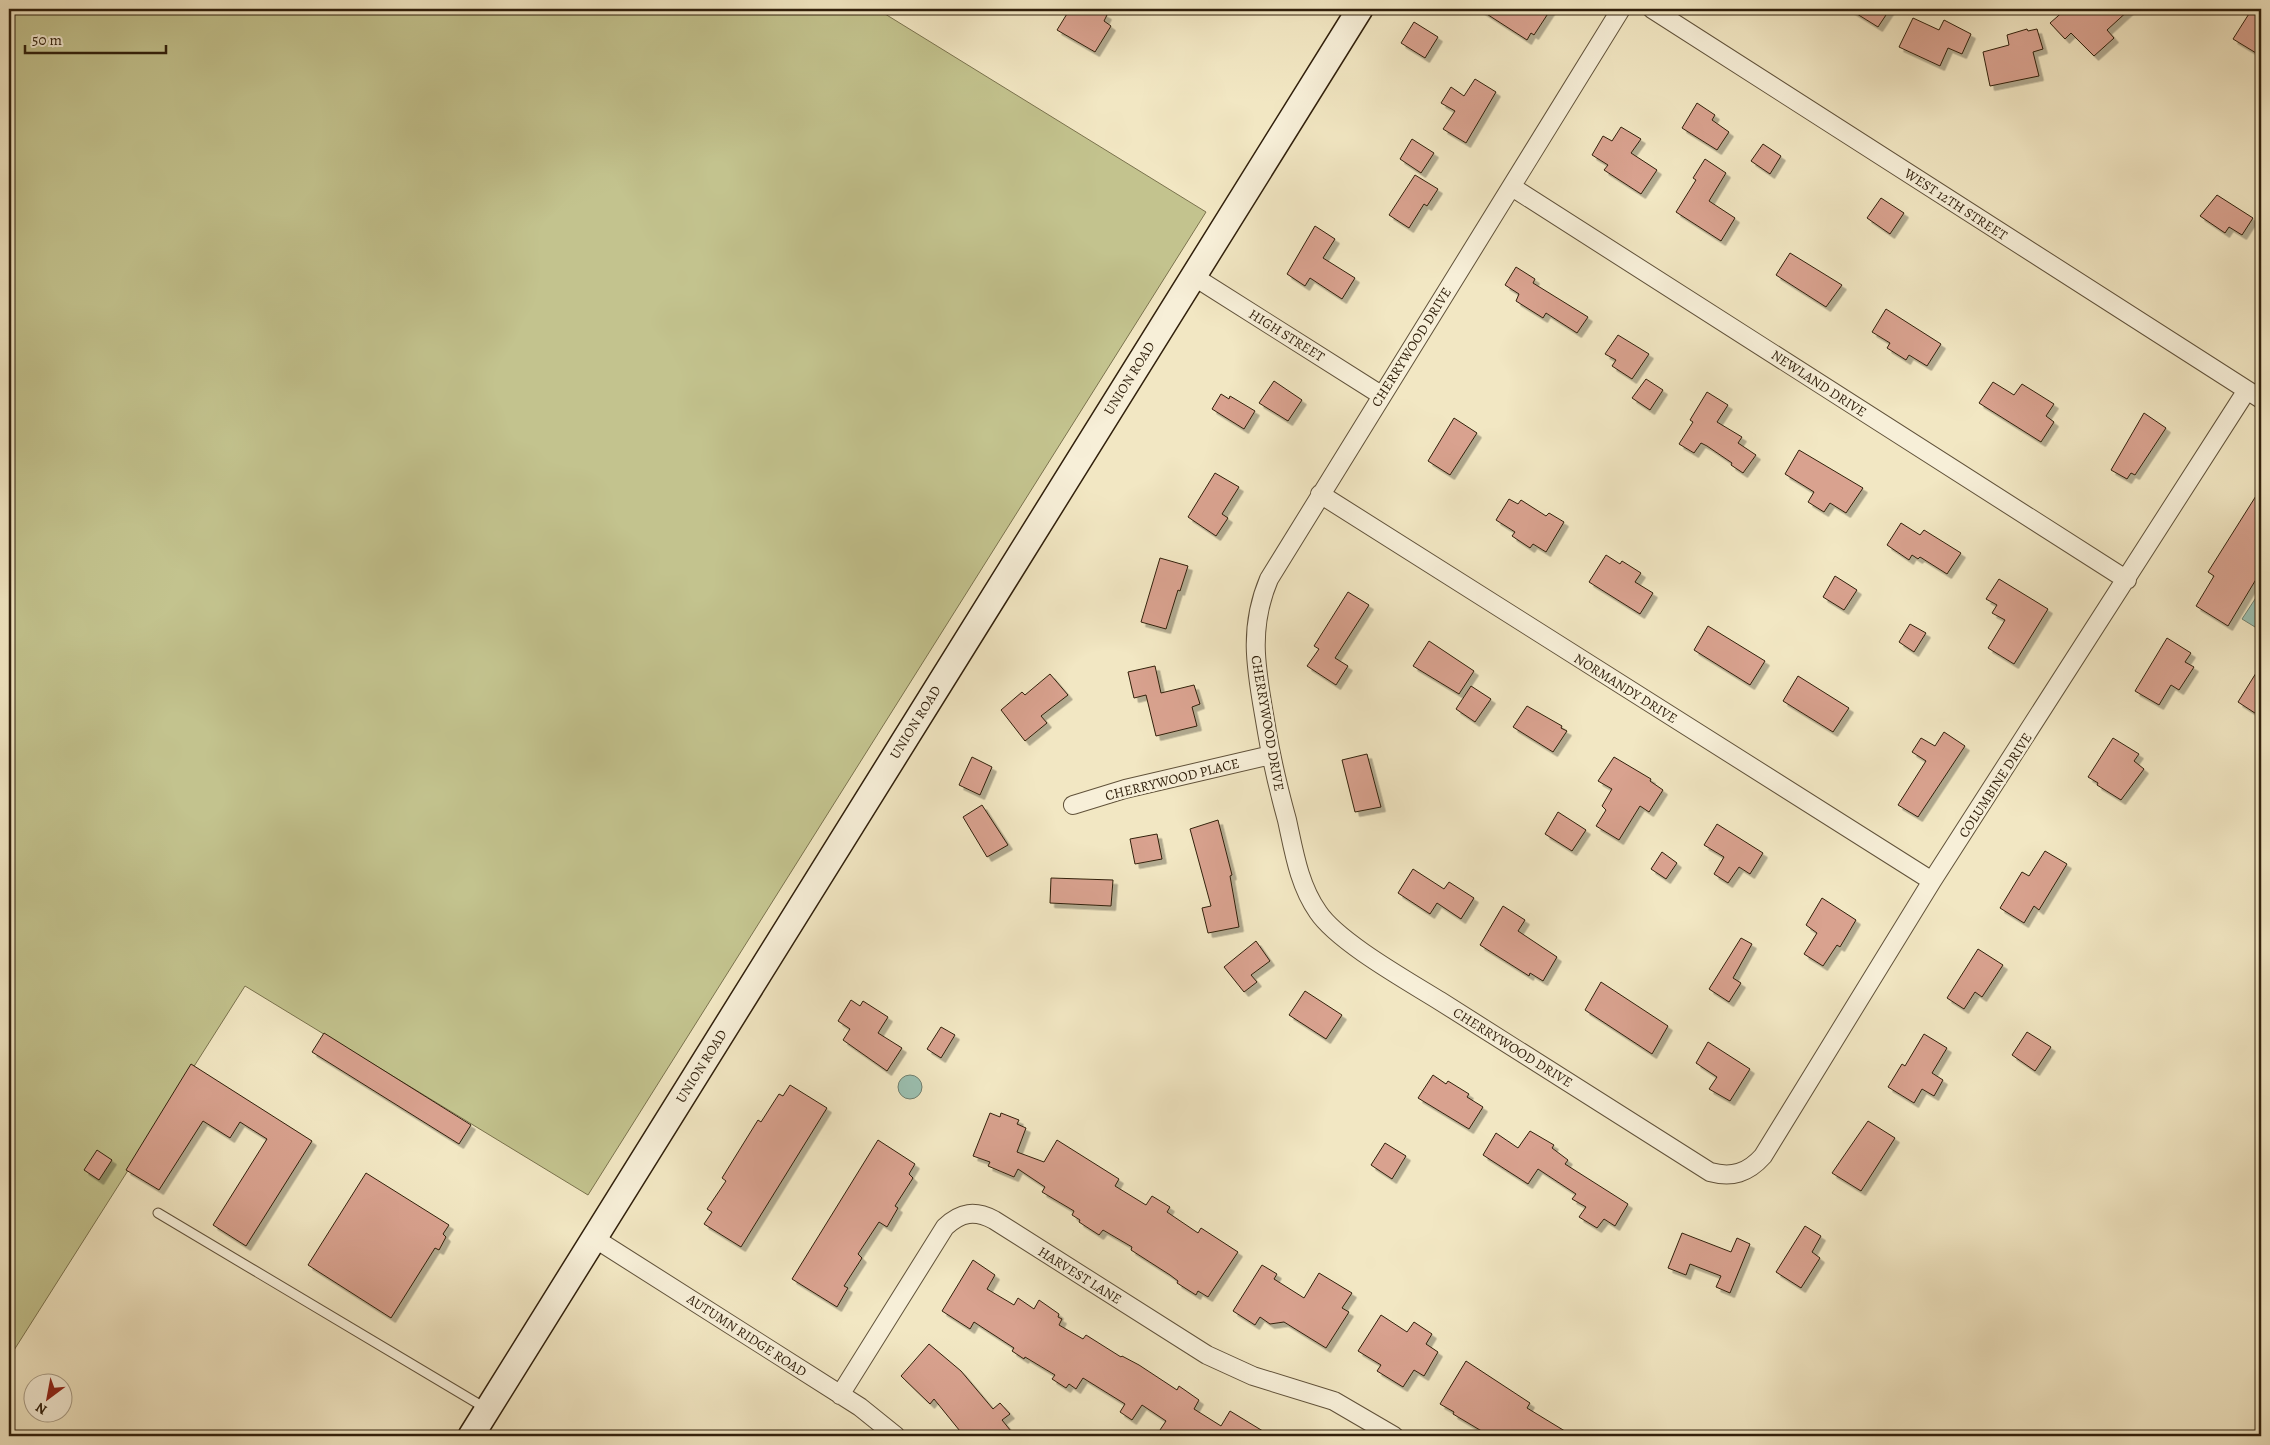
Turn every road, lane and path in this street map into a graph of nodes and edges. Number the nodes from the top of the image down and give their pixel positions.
1 (1360, 9) edge
2 (1621, 9) edge
3 (1652, 9) edge
4 (1512, 186) junction
5 (1193, 276) junction
6 (2254, 394) edge
7 (1381, 395) junction
8 (1320, 494) junction
9 (2127, 580) junction
10 (1271, 755) junction
11 (1073, 805) dead end
12 (1932, 881) junction
13 (1739, 1174) joint
14 (158, 1213) dead end
15 (594, 1238) junction
16 (840, 1395) junction
17 (487, 1410) junction
18 (471, 1436) edge
19 (896, 1436) edge
20 (1394, 1436) edge

1 - 5 main road, UNION ROAD
2 - 4 street, CHERRYWOOD DRIVE
3 - 6 street, WEST 12TH STREET
4 - 7 street, CHERRYWOOD DRIVE
4 - 9 street, NEWLAND DRIVE
5 - 7 street, HIGH STREET
5 - 15 main road, UNION ROAD
6 - 9 street, COLUMBINE DRIVE
7 - 8 street, CHERRYWOOD DRIVE
8 - 10 street, CHERRYWOOD DRIVE
8 - 12 street, NORMANDY DRIVE
9 - 12 street, COLUMBINE DRIVE
10 - 11 street, CHERRYWOOD PLACE
10 - 13 street, CHERRYWOOD DRIVE
12 - 13 street, COLUMBINE DRIVE
14 - 17 lane
15 - 16 street, AUTUMN RIDGE ROAD
15 - 17 main road, UNION ROAD
16 - 19 street, AUTUMN RIDGE ROAD
16 - 20 street, HARVEST LANE
17 - 18 main road, UNION ROAD

